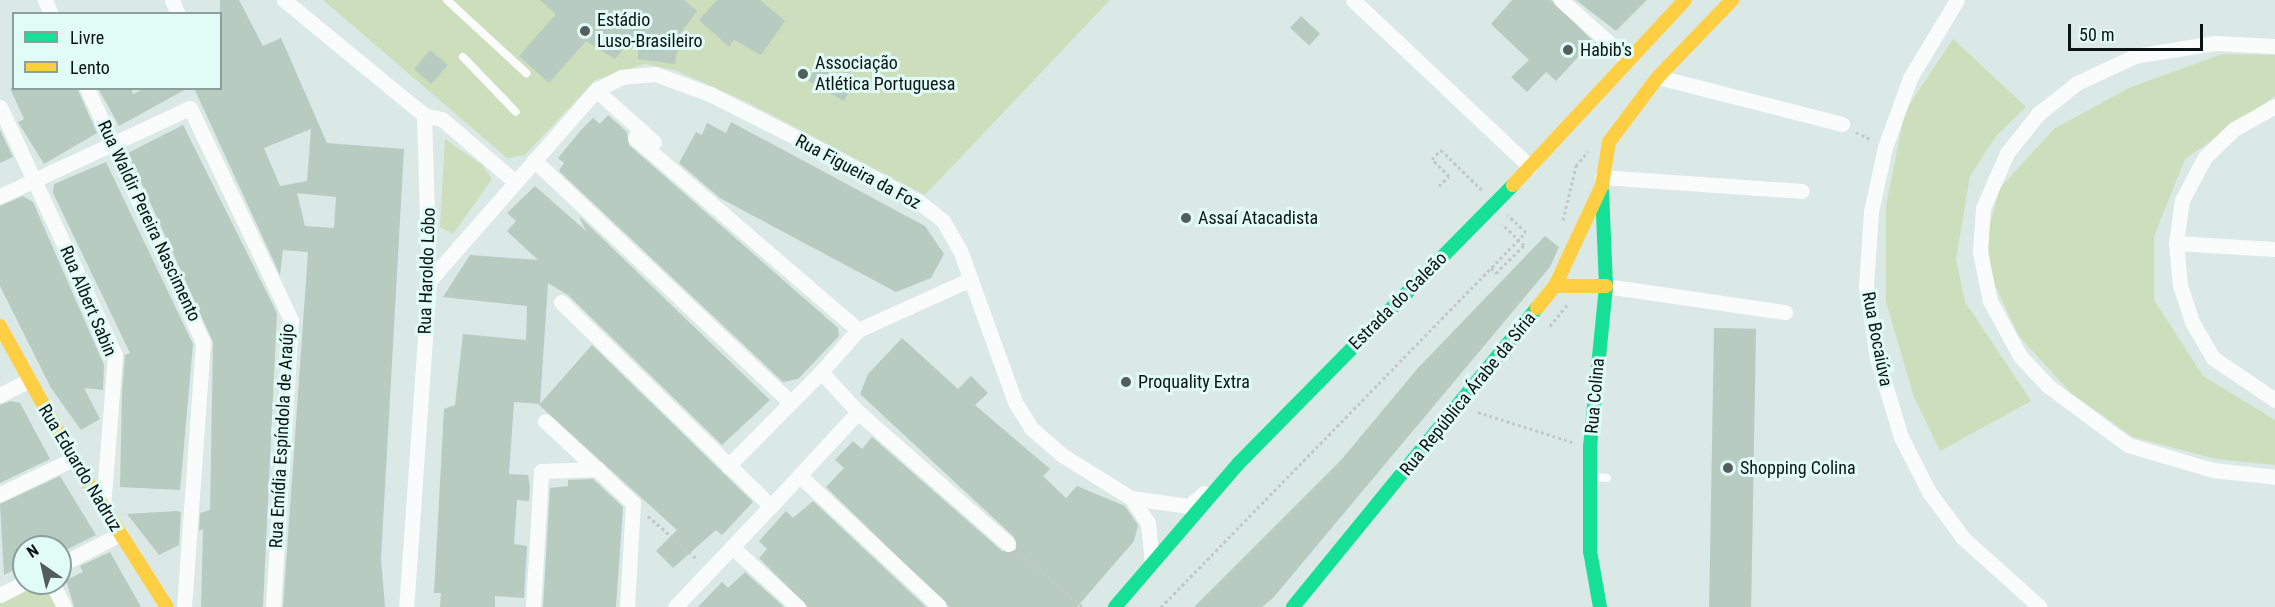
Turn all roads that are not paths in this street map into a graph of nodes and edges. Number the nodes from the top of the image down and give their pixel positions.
1 (284, 0) edge
2 (447, 0) edge
3 (1353, 0) edge
4 (1561, 0) edge
5 (1685, 0) edge
6 (1732, 0) edge
7 (1957, 0) edge
8 (2275, 46) edge
9 (463, 57) dead end
10 (1628, 60) junction
11 (526, 73) dead end
12 (1658, 77) junction
13 (88, 90) edge
14 (596, 90) junction
15 (2275, 106) edge
16 (0, 107) edge
17 (516, 112) dead end
18 (424, 116) junction
19 (1842, 124) road end
20 (635, 138) dead end
21 (113, 143) junction
22 (672, 158) dead end
23 (534, 160) junction
24 (1530, 167) junction
25 (34, 180) junction
26 (513, 180) junction
27 (1602, 181) junction
28 (1802, 191) dead end
29 (0, 196) edge
30 (2176, 243) junction
31 (2275, 249) edge
32 (971, 279) junction
33 (429, 280) junction
34 (1555, 286) junction
35 (1606, 286) junction
36 (561, 302) dead end
37 (1785, 312) dead end
38 (0, 326) edge
39 (858, 330) junction
40 (821, 372) junction
41 (27, 381) junction
42 (0, 395) edge
43 (788, 400) junction
44 (2275, 400) edge
45 (858, 412) junction
46 (545, 421) dead end
47 (73, 459) junction
48 (1238, 464) junction
49 (728, 466) junction
50 (598, 469) junction
51 (800, 476) junction
52 (2275, 477) edge
53 (1607, 478) dead end
54 (1591, 483) junction
55 (1606, 488) dead end
56 (0, 494) edge
57 (1131, 498) junction
58 (771, 506) junction
59 (103, 508) junction
60 (120, 534) junction
61 (1008, 544) road end
62 (732, 547) junction
63 (72, 559) edge
64 (1152, 563) junction
65 (939, 606) edge
66 (167, 607) edge
67 (184, 607) edge
68 (273, 607) edge
69 (406, 607) edge
70 (533, 607) edge
71 (627, 607) edge
72 (675, 607) edge
73 (798, 607) edge
74 (1115, 607) edge
75 (1293, 607) edge
76 (1600, 607) edge
77 (2040, 607) edge

1 - 18 street
2 - 11 lane
3 - 24 street
4 - 10 street
5 - 10 main road, Estrada do Galeão
6 - 12 main road
7 - 77 street, Rua Bocaiúva
8 - 52 street
9 - 17 lane
10 - 24 main road, Estrada do Galeão
12 - 19 street
12 - 27 main road, Rua República Árabe da Síria
13 - 21 street, Rua Waldir Pereira Nascimento
14 - 22 street
14 - 23 street, Rua Figueira da Foz
14 - 32 street, Rua Figueira da Foz
15 - 30 street
16 - 25 street, Rua Albert Sabin
18 - 26 street
18 - 33 street, Rua Haroldo Lôbo
20 - 39 street
21 - 25 street
21 - 67 street, Rua Waldir Pereira Nascimento
21 - 68 street, Rua Emídia Espíndola de Araújo
23 - 26 street, Rua Figueira da Foz
23 - 43 street
24 - 48 main road, Estrada do Galeão
25 - 29 street
25 - 59 street, Rua Albert Sabin
26 - 33 street, Rua Figueira da Foz
27 - 28 street
27 - 34 main road, Rua República Árabe da Síria
27 - 35 main road, Rua Colina
30 - 31 street
30 - 44 street
32 - 39 street
32 - 57 street, Rua Figueira da Foz
33 - 69 street, Rua Haroldo Lôbo
34 - 35 main road
34 - 75 main road, Rua República Árabe da Síria
35 - 37 street
35 - 54 main road, Rua Colina
36 - 49 street
38 - 41 main road, Rua Eduardo Nadruz
39 - 40 street
40 - 43 street
40 - 45 street
41 - 42 street
41 - 47 main road, Rua Eduardo Nadruz
43 - 49 street
45 - 51 street
45 - 61 street
46 - 50 street
47 - 56 street
47 - 59 main road, Rua Eduardo Nadruz
48 - 57 street, Rua Figueira da Foz
48 - 64 main road, Estrada do Galeão
49 - 58 street
50 - 70 street
50 - 71 street
51 - 58 street
51 - 65 street
53 - 54 lane
54 - 55 lane
54 - 76 main road, Rua Colina
57 - 64 street, Rua Figueira da Foz
58 - 62 street
59 - 60 main road, Rua Eduardo Nadruz
60 - 63 street
60 - 66 main road, Rua Eduardo Nadruz
62 - 72 street
62 - 73 street
64 - 74 main road, Estrada do Galeão

